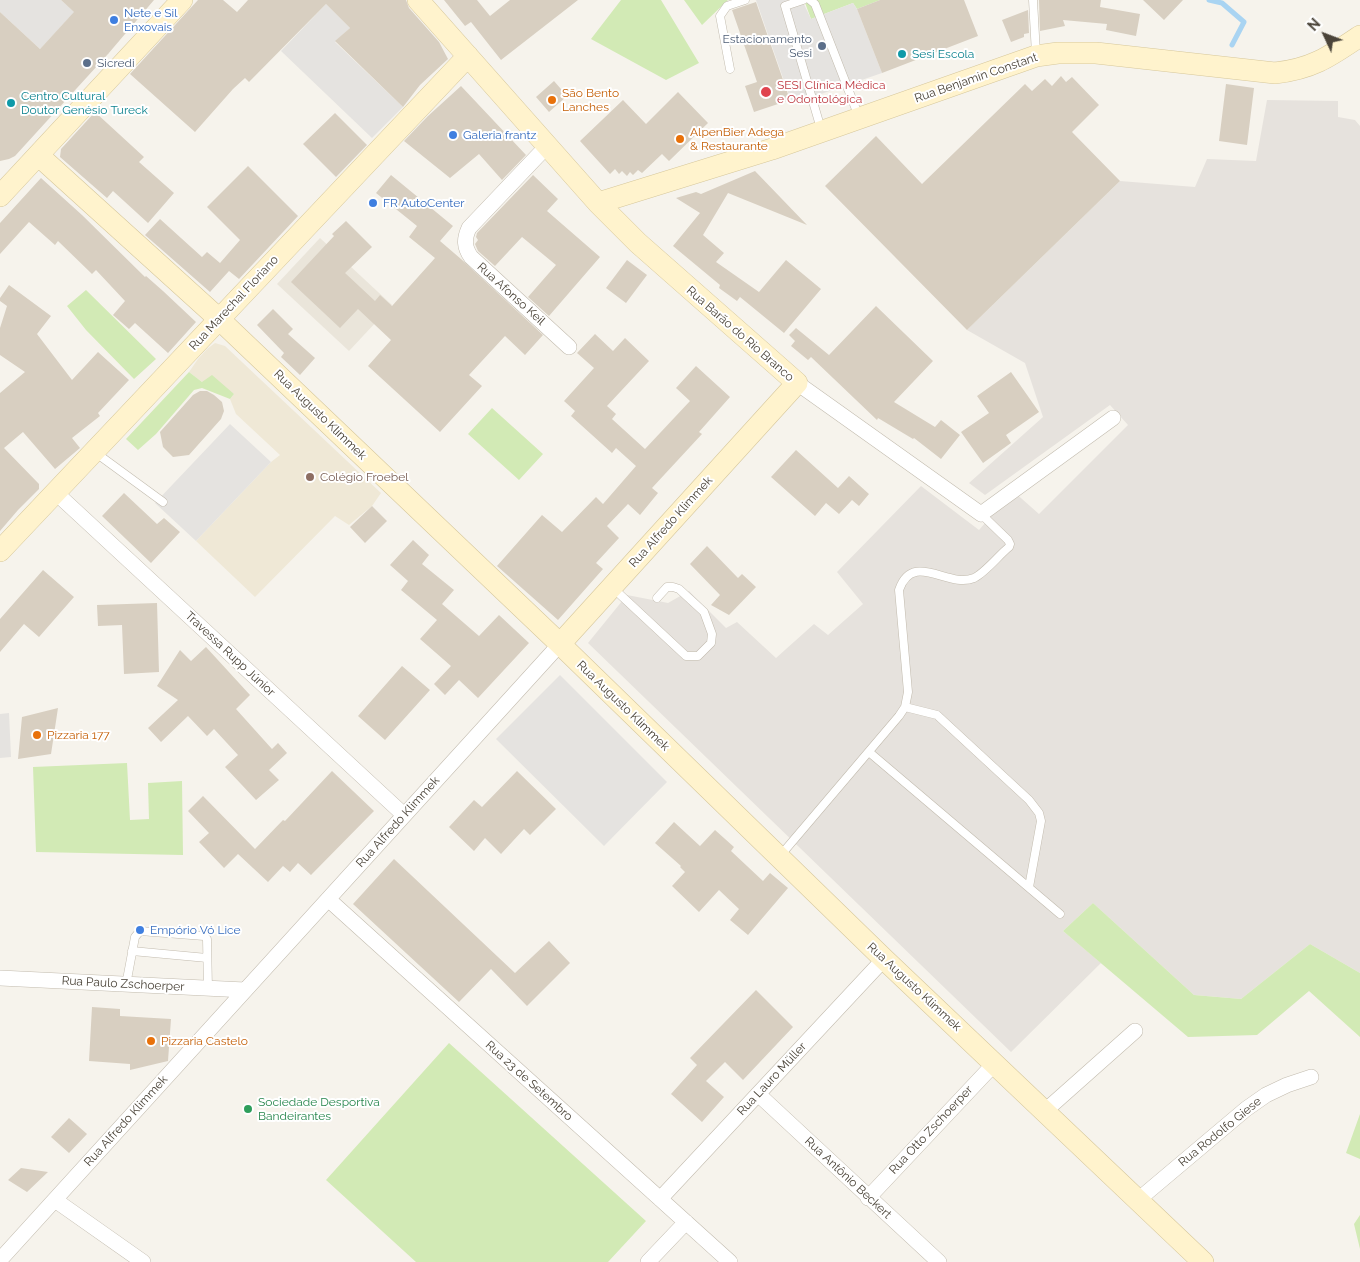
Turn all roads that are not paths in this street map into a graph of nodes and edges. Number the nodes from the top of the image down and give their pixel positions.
1 (182, 0) edge
2 (418, 0) edge
3 (745, 0) edge
4 (803, 0) edge
5 (810, 0) edge
6 (1033, 0) edge
7 (784, 3) edge
8 (1360, 37) edge
9 (468, 56) junction
10 (1036, 56) junction
11 (730, 70) dead end
12 (859, 118) junction
13 (821, 131) junction
14 (547, 146) junction
15 (38, 155) junction
16 (4, 185) edge
17 (598, 203) junction
18 (219, 319) junction
19 (569, 347) dead end
20 (797, 383) junction
21 (1113, 418) dead end
22 (94, 451) junction
23 (55, 492) junction
24 (163, 502) dead end
25 (981, 514) junction
26 (0, 551) edge
27 (611, 587) junction
28 (657, 598) dead end
29 (560, 644) junction
30 (905, 707) junction
31 (869, 752) junction
32 (404, 815) junction
33 (779, 857) junction
34 (1029, 887) junction
35 (328, 899) junction
36 (1060, 914) dead end
37 (132, 951) junction
38 (207, 958) junction
39 (884, 959) junction
40 (0, 978) edge
41 (126, 984) junction
42 (208, 989) junction
43 (246, 990) junction
44 (1135, 1031) dead end
45 (995, 1063) junction
46 (1311, 1077) dead end
47 (758, 1094) junction
48 (1046, 1111) junction
49 (868, 1198) junction
50 (660, 1199) junction
51 (55, 1200) junction
52 (1138, 1200) junction
53 (686, 1222) junction
54 (0, 1260) edge
55 (143, 1262) edge
56 (648, 1262) edge
57 (730, 1262) edge
58 (939, 1262) edge
59 (1203, 1262) edge

1 - 15 street
2 - 9 street, Rua Barão do Rio Branco
3 - 11 lane
4 - 7 lane
5 - 12 lane
6 - 10 lane
7 - 13 lane
8 - 10 street, Rua Benjamin Constant
9 - 14 street, Rua Barão do Rio Branco
9 - 18 street, Rua Marechal Floriano
10 - 12 street, Rua Benjamin Constant
12 - 13 street, Rua Benjamin Constant
13 - 17 street, Rua Benjamin Constant
14 - 17 street, Rua Barão do Rio Branco
14 - 19 street, Rua Afonso Keil
15 - 16 street
15 - 18 street, Rua Augusto Klimmek
17 - 20 street, Rua Barão do Rio Branco
18 - 22 street, Rua Marechal Floriano
18 - 29 street, Rua Augusto Klimmek
20 - 25 street, Rua Barão do Rio Branco
20 - 27 street, Rua Alfredo Klimmek
21 - 25 street
22 - 23 street, Rua Marechal Floriano
22 - 24 lane
23 - 26 street, Rua Marechal Floriano
23 - 32 street, Travessa Rupp Júnior
25 - 30 lane
27 - 28 lane
27 - 29 street, Rua Alfredo Klimmek
29 - 32 street, Rua Alfredo Klimmek
29 - 33 street, Rua Augusto Klimmek
30 - 31 lane
30 - 34 lane
31 - 33 lane
31 - 34 lane
32 - 35 street, Rua Alfredo Klimmek
33 - 39 street, Rua Augusto Klimmek
34 - 36 lane
35 - 43 street, Rua Alfredo Klimmek
35 - 50 street, Rua 23 de Setembro
37 - 38 lane
37 - 38 lane
37 - 41 lane
38 - 42 lane
39 - 45 street, Rua Augusto Klimmek
39 - 47 street, Rua Lauro Müller
40 - 41 street, Rua Paulo Zschoerper
41 - 42 street, Rua Paulo Zschoerper
42 - 43 street, Rua Paulo Zschoerper
43 - 51 street, Rua Alfredo Klimmek
44 - 48 street
45 - 48 street, Rua Augusto Klimmek
45 - 49 street, Rua Otto Zschoerper
46 - 52 street, Rua Rodolfo Giese
47 - 49 street, Rua Antônio Beckert
47 - 50 street, Rua Lauro Müller
48 - 52 street, Rua Augusto Klimmek
49 - 58 street, Rua Antônio Beckert
50 - 53 street, Rua 23 de Setembro
51 - 54 street, Rua Alfredo Klimmek
51 - 55 street
52 - 59 street, Rua Augusto Klimmek
53 - 56 street
53 - 57 street, Rua 23 de Setembro

